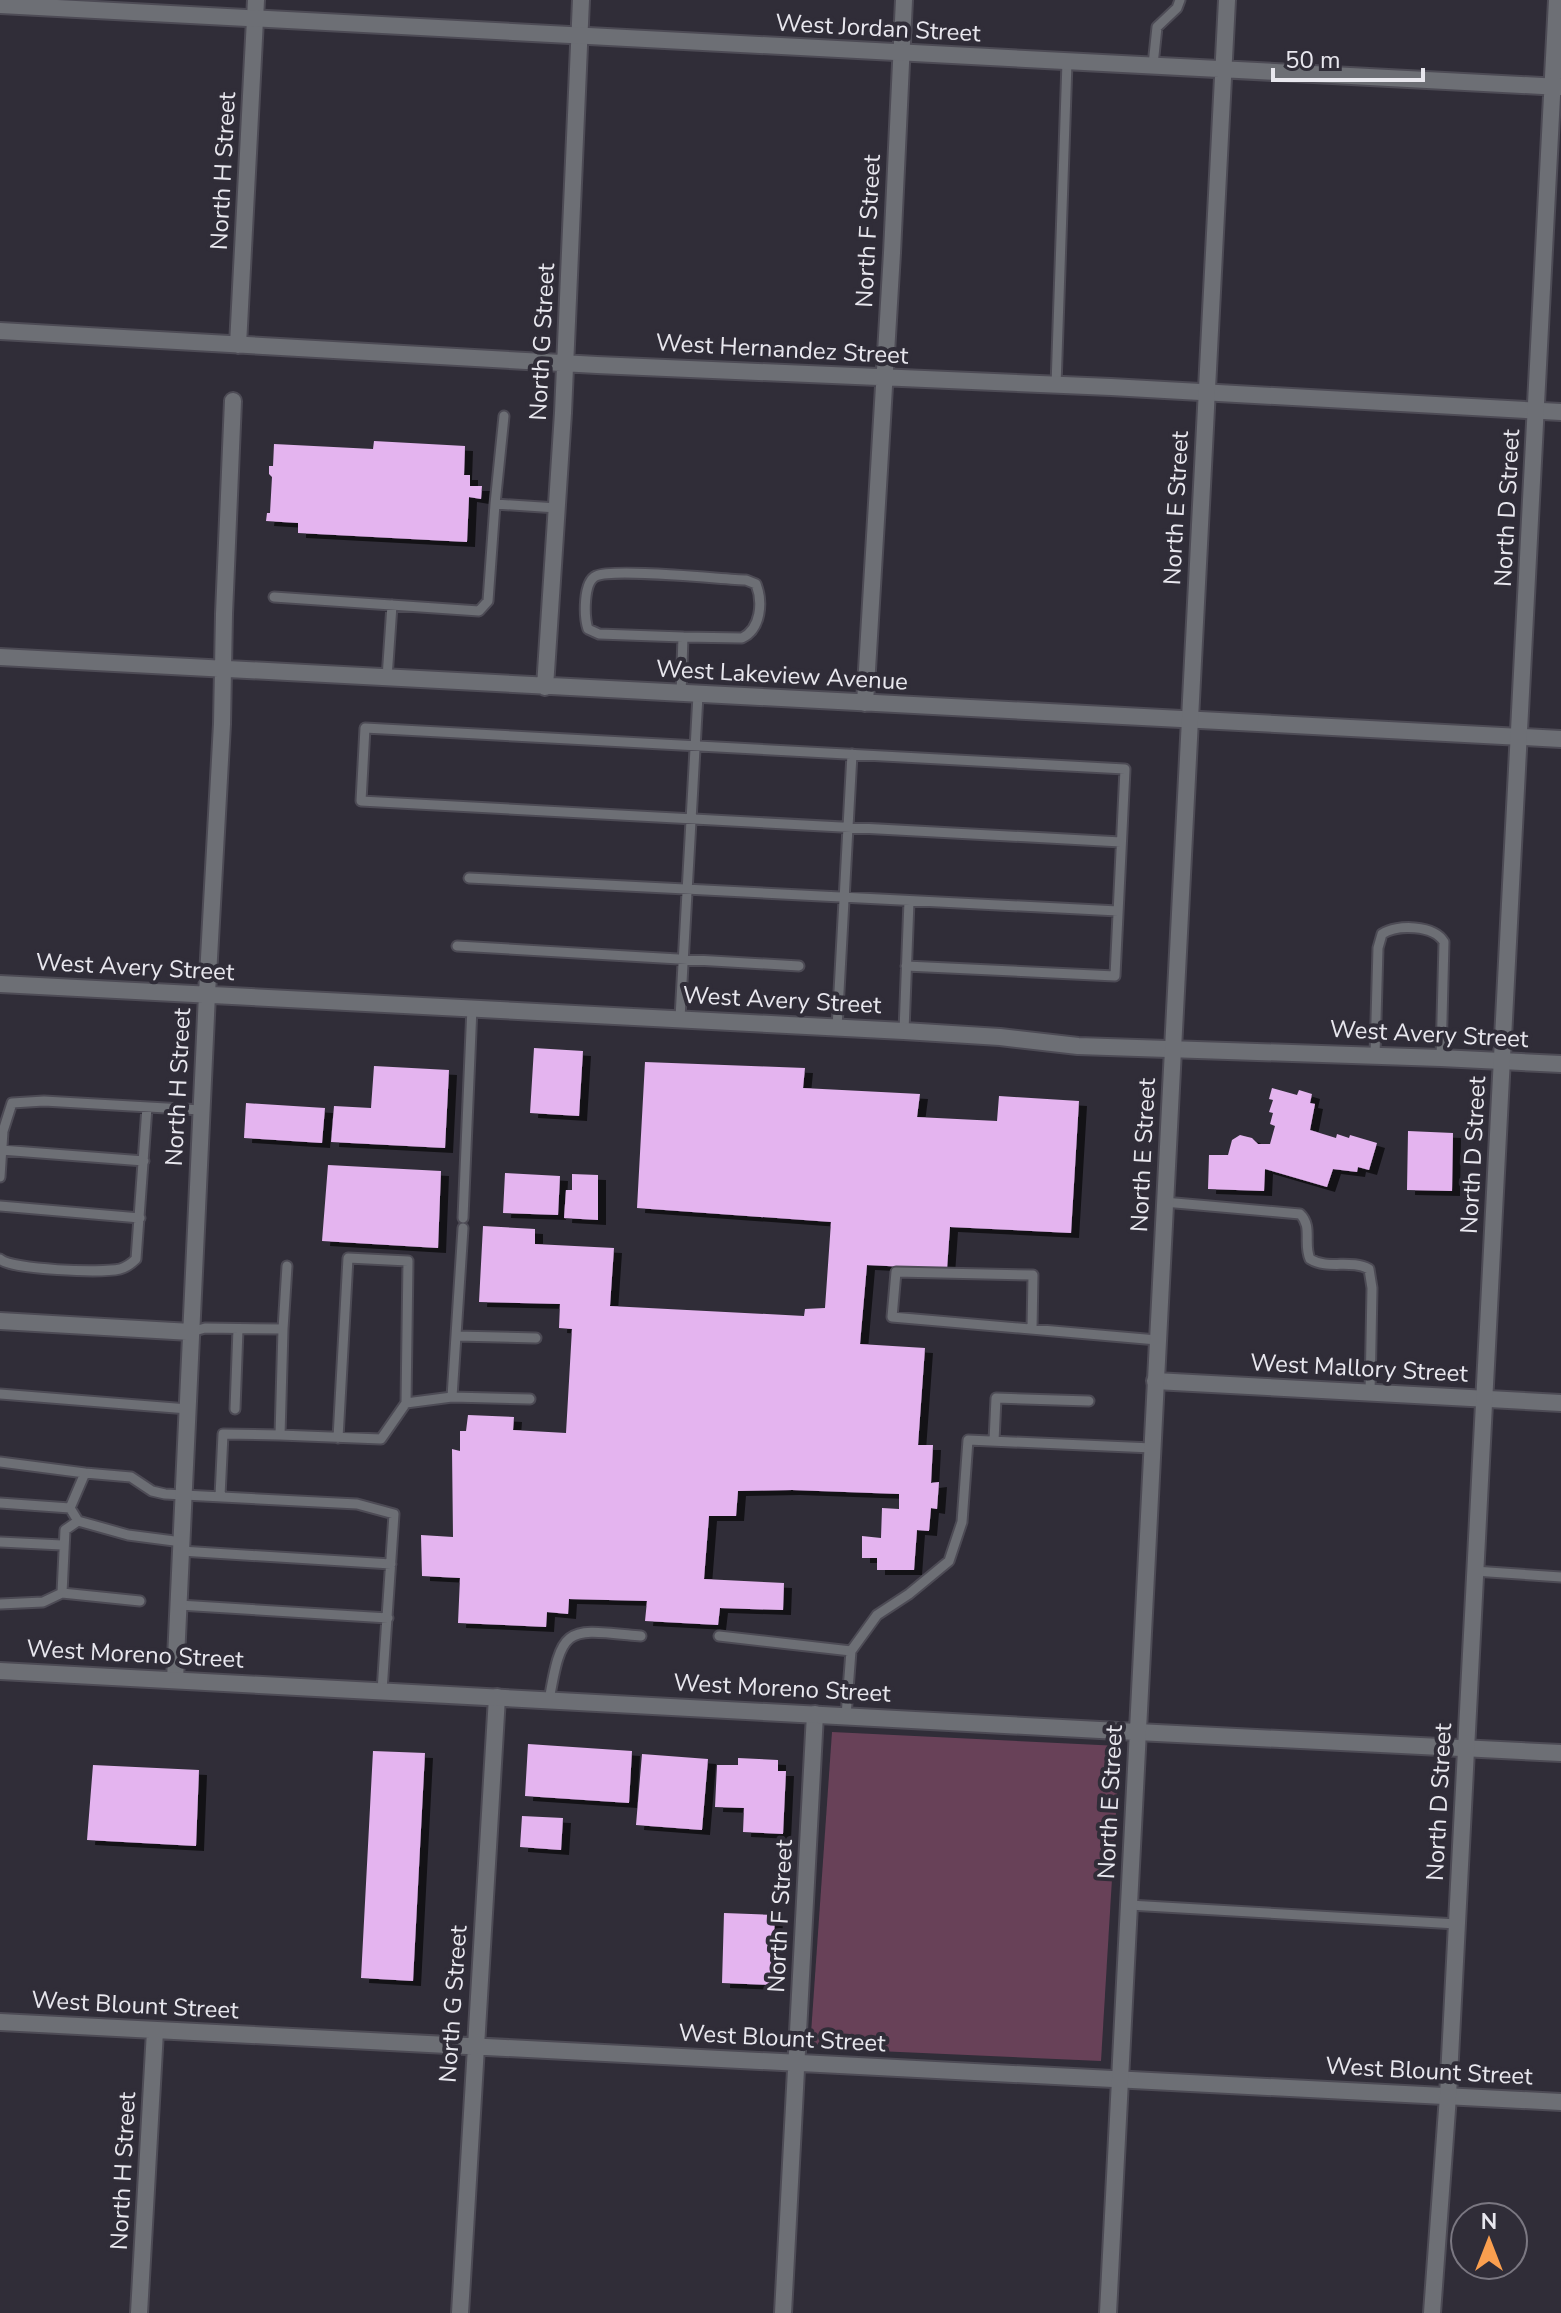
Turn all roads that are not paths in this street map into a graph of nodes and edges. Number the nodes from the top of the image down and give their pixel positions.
1 (256, 0) edge
2 (581, 0) edge
3 (904, 0) edge
4 (1180, 0) edge
5 (1227, 0) edge
6 (1557, 0) edge
7 (0, 5) edge
8 (255, 19) junction
9 (579, 36) junction
10 (901, 53) junction
11 (1067, 62) junction
12 (1153, 65) junction
13 (1223, 70) junction
14 (1557, 87) edge
15 (0, 331) edge
16 (238, 345) junction
17 (565, 362) junction
18 (885, 378) junction
19 (1056, 386) junction
20 (1206, 394) junction
21 (233, 401) dead end
22 (1537, 411) junction
23 (1561, 412) edge
24 (504, 416) dead end
25 (495, 504) junction
26 (557, 508) junction
27 (274, 597) dead end
28 (392, 605) junction
29 (683, 637) junction
30 (0, 657) edge
31 (223, 670) junction
32 (387, 678) junction
33 (545, 687) junction
34 (689, 695) junction
35 (865, 703) junction
36 (1190, 720) junction
37 (1520, 737) junction
38 (1561, 739) edge
39 (695, 746) junction
40 (852, 754) junction
41 (691, 819) junction
42 (848, 827) junction
43 (1121, 842) junction
44 (469, 878) dead end
45 (687, 889) junction
46 (844, 897) junction
47 (909, 901) junction
48 (1118, 911) junction
49 (457, 946) dead end
50 (683, 960) junction
51 (799, 966) dead end
52 (906, 966) junction
53 (0, 984) edge
54 (207, 994) junction
55 (472, 1007) junction
56 (680, 1018) junction
57 (837, 1028) junction
58 (904, 1031) junction
59 (1173, 1048) junction
60 (1375, 1055) junction
61 (1441, 1058) junction
62 (1502, 1061) junction
63 (1561, 1064) edge
64 (147, 1107) junction
65 (201, 1110) junction
66 (1, 1150) edge
67 (144, 1161) junction
68 (0, 1177) edge
69 (1164, 1202) junction
70 (0, 1206) edge
71 (140, 1218) junction
72 (0, 1259) edge
73 (287, 1266) dead end
74 (0, 1321) edge
75 (1032, 1328) junction
76 (238, 1329) junction
77 (283, 1329) junction
78 (191, 1332) junction
79 (456, 1336) junction
80 (536, 1338) dead end
81 (1157, 1340) junction
82 (1155, 1381) junction
83 (1370, 1393) junction
84 (0, 1394) edge
85 (452, 1397) junction
86 (530, 1399) dead end
87 (1484, 1399) junction
88 (1089, 1401) dead end
89 (406, 1403) junction
90 (1561, 1403) edge
91 (188, 1409) junction
92 (235, 1409) dead end
93 (280, 1435) junction
94 (338, 1438) junction
95 (994, 1441) junction
96 (1152, 1448) junction
97 (0, 1462) edge
98 (85, 1473) junction
99 (184, 1494) junction
100 (220, 1496) junction
101 (0, 1503) edge
102 (70, 1508) junction
103 (78, 1521) junction
104 (0, 1542) edge
105 (62, 1545) junction
106 (182, 1547) junction
107 (391, 1564) junction
108 (1474, 1571) junction
109 (1561, 1577) edge
110 (62, 1593) junction
111 (140, 1601) dead end
112 (0, 1604) edge
113 (179, 1605) junction
114 (388, 1618) junction
115 (641, 1636) dead end
116 (719, 1636) dead end
117 (851, 1651) junction
118 (0, 1671) edge
119 (175, 1680) junction
120 (382, 1691) junction
121 (497, 1697) junction
122 (549, 1701) junction
123 (815, 1714) junction
124 (846, 1716) junction
125 (1137, 1732) junction
126 (1466, 1748) junction
127 (1561, 1753) edge
128 (1129, 1905) junction
129 (1457, 1924) junction
130 (0, 2022) edge
131 (155, 2031) junction
132 (474, 2046) junction
133 (796, 2063) junction
134 (1120, 2079) junction
135 (1448, 2096) junction
136 (1561, 2102) edge
137 (139, 2313) edge
138 (460, 2313) edge
139 (783, 2313) edge
140 (1108, 2313) edge
141 (1432, 2313) edge

1 - 8 street, North H Street
2 - 9 street, North G Street
3 - 10 street, North F Street
4 - 12 lane
5 - 13 street, North E Street
6 - 14 street, North D Street
7 - 8 street, West Jordan Street
8 - 9 street, West Jordan Street
8 - 16 street, North H Street
9 - 10 street, West Jordan Street
9 - 17 street, North G Street
10 - 11 street, West Jordan Street
10 - 18 street, North F Street
11 - 12 street, West Jordan Street
11 - 19 lane
12 - 13 street, West Jordan Street
13 - 14 street, West Jordan Street
13 - 20 street, North E Street
14 - 22 street, North D Street
15 - 16 street, West Hernandez Street
16 - 17 street, West Hernandez Street
17 - 18 street, West Hernandez Street
17 - 26 street, North G Street
18 - 19 street, West Hernandez Street
18 - 35 street, North F Street
19 - 20 street, West Hernandez Street
20 - 22 street, West Hernandez Street
20 - 36 street, North E Street
21 - 31 street, North H Street
22 - 23 street, West Hernandez Street
22 - 37 street, North D Street
24 - 25 lane
25 - 26 lane
25 - 28 lane
26 - 33 street, North G Street
27 - 28 lane
28 - 32 lane
29 - 29 lane
29 - 34 lane
30 - 31 street, West Lakeview Avenue
31 - 32 street, West Lakeview Avenue
31 - 54 street, North H Street
32 - 33 street, West Lakeview Avenue
33 - 34 street, West Lakeview Avenue
34 - 35 street, West Lakeview Avenue
34 - 39 lane
35 - 36 street, West Lakeview Avenue
36 - 37 street, West Lakeview Avenue
36 - 59 street, North E Street
37 - 38 street, West Lakeview Avenue
37 - 62 street, North D Street
39 - 40 lane
39 - 41 lane
39 - 41 lane
40 - 42 lane
40 - 43 lane
41 - 42 lane
41 - 45 lane
42 - 43 lane
42 - 46 lane
43 - 48 lane
44 - 45 lane
45 - 46 lane
45 - 50 lane
46 - 47 lane
46 - 57 lane
47 - 48 lane
47 - 52 lane
48 - 52 lane
49 - 50 lane
50 - 51 lane
50 - 56 lane
52 - 58 lane
53 - 54 street, West Avery Street
54 - 55 street, West Avery Street
54 - 65 street, North H Street
55 - 56 street, West Avery Street
55 - 79 lane
56 - 57 street, West Avery Street
57 - 58 street, West Avery Street
58 - 59 street, West Avery Street
59 - 60 street, West Avery Street
59 - 69 street, North E Street
60 - 61 street, West Avery Street
60 - 61 lane
61 - 62 street, West Avery Street
62 - 63 street, West Avery Street
62 - 87 street, North D Street
64 - 65 lane
64 - 66 lane
64 - 67 lane
65 - 78 street, North H Street
66 - 67 lane
66 - 68 lane
67 - 71 lane
69 - 81 street, North E Street
69 - 83 lane
70 - 71 lane
71 - 72 lane
73 - 77 lane
74 - 78 street
75 - 75 lane
75 - 81 lane
76 - 77 lane
76 - 78 lane
76 - 92 lane
77 - 93 lane
78 - 91 street, North H Street
79 - 80 lane
79 - 85 lane
81 - 82 street, North E Street
82 - 83 street, West Mallory Street
82 - 96 street, North E Street
83 - 87 street, West Mallory Street
84 - 91 lane
85 - 86 lane
85 - 89 lane
87 - 90 street, West Mallory Street
87 - 108 street, North D Street
88 - 95 lane
89 - 94 lane
89 - 94 lane
91 - 99 street, North H Street
93 - 94 lane
93 - 100 lane
95 - 96 lane
95 - 117 lane
96 - 125 street, North E Street
97 - 98 lane
98 - 99 lane
98 - 102 lane
99 - 100 lane
99 - 106 street, North H Street
100 - 107 lane
101 - 102 lane
102 - 103 lane
103 - 105 lane
103 - 106 lane
104 - 105 lane
105 - 110 lane
106 - 107 lane
106 - 113 street, North H Street
107 - 114 lane
108 - 109 lane
108 - 126 street, North D Street
110 - 111 lane
110 - 112 lane
113 - 114 lane
113 - 119 street, North H Street
114 - 120 lane
115 - 122 lane
116 - 117 lane
117 - 124 lane
118 - 119 street, West Moreno Street
119 - 120 street, West Moreno Street
120 - 121 street, West Moreno Street
121 - 122 street, West Moreno Street
121 - 132 street, North G Street
122 - 123 street, West Moreno Street
123 - 124 street, West Moreno Street
123 - 133 street, North F Street
124 - 125 street, West Moreno Street
125 - 126 street, West Moreno Street
125 - 128 street, North E Street
126 - 127 street, West Moreno Street
126 - 129 street, North D Street
128 - 129 lane
128 - 134 street, North E Street
129 - 135 street, North D Street
130 - 131 street, West Blount Street
131 - 132 street, West Blount Street
131 - 137 street, North H Street
132 - 133 street, West Blount Street
132 - 138 street, North G Street
133 - 134 street, West Blount Street
133 - 139 street, North F Street
134 - 135 street, West Blount Street
134 - 140 street, North E Street
135 - 136 street, West Blount Street
135 - 141 street, North D Street

